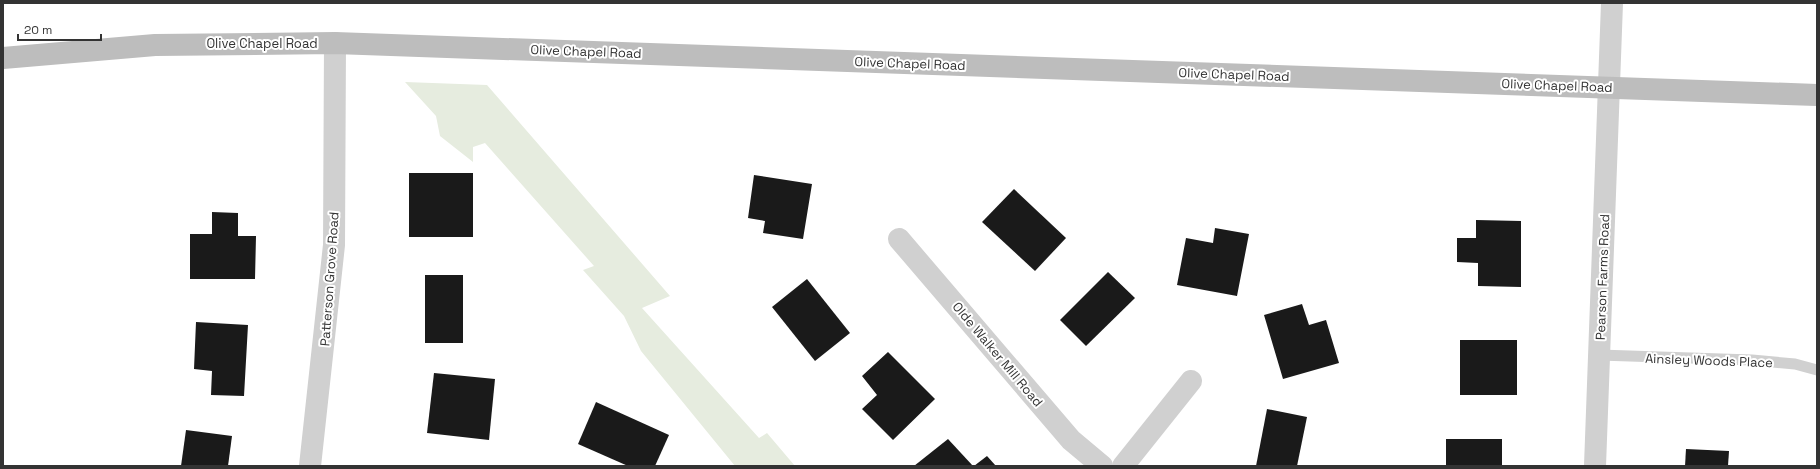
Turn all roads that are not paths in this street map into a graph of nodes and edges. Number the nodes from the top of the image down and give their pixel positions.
1 (1612, 3) edge
2 (335, 43) junction
3 (3, 58) edge
4 (1610, 87) junction
5 (1817, 95) edge
6 (899, 239) dead end
7 (1599, 355) junction
8 (1817, 370) edge
9 (1190, 381) dead end
10 (310, 466) edge
11 (1102, 466) edge
12 (1123, 466) edge
13 (1595, 466) edge

1 - 4 street, Pearson Farms Road
2 - 3 main road, Olive Chapel Road
2 - 4 main road, Olive Chapel Road
2 - 10 street, Patterson Grove Road
4 - 5 main road, Olive Chapel Road
4 - 7 street, Pearson Farms Road
6 - 11 street, Olde Walker Mill Road
7 - 8 lane, Ainsley Woods Place
7 - 13 street, Pearson Farms Road
9 - 12 street

